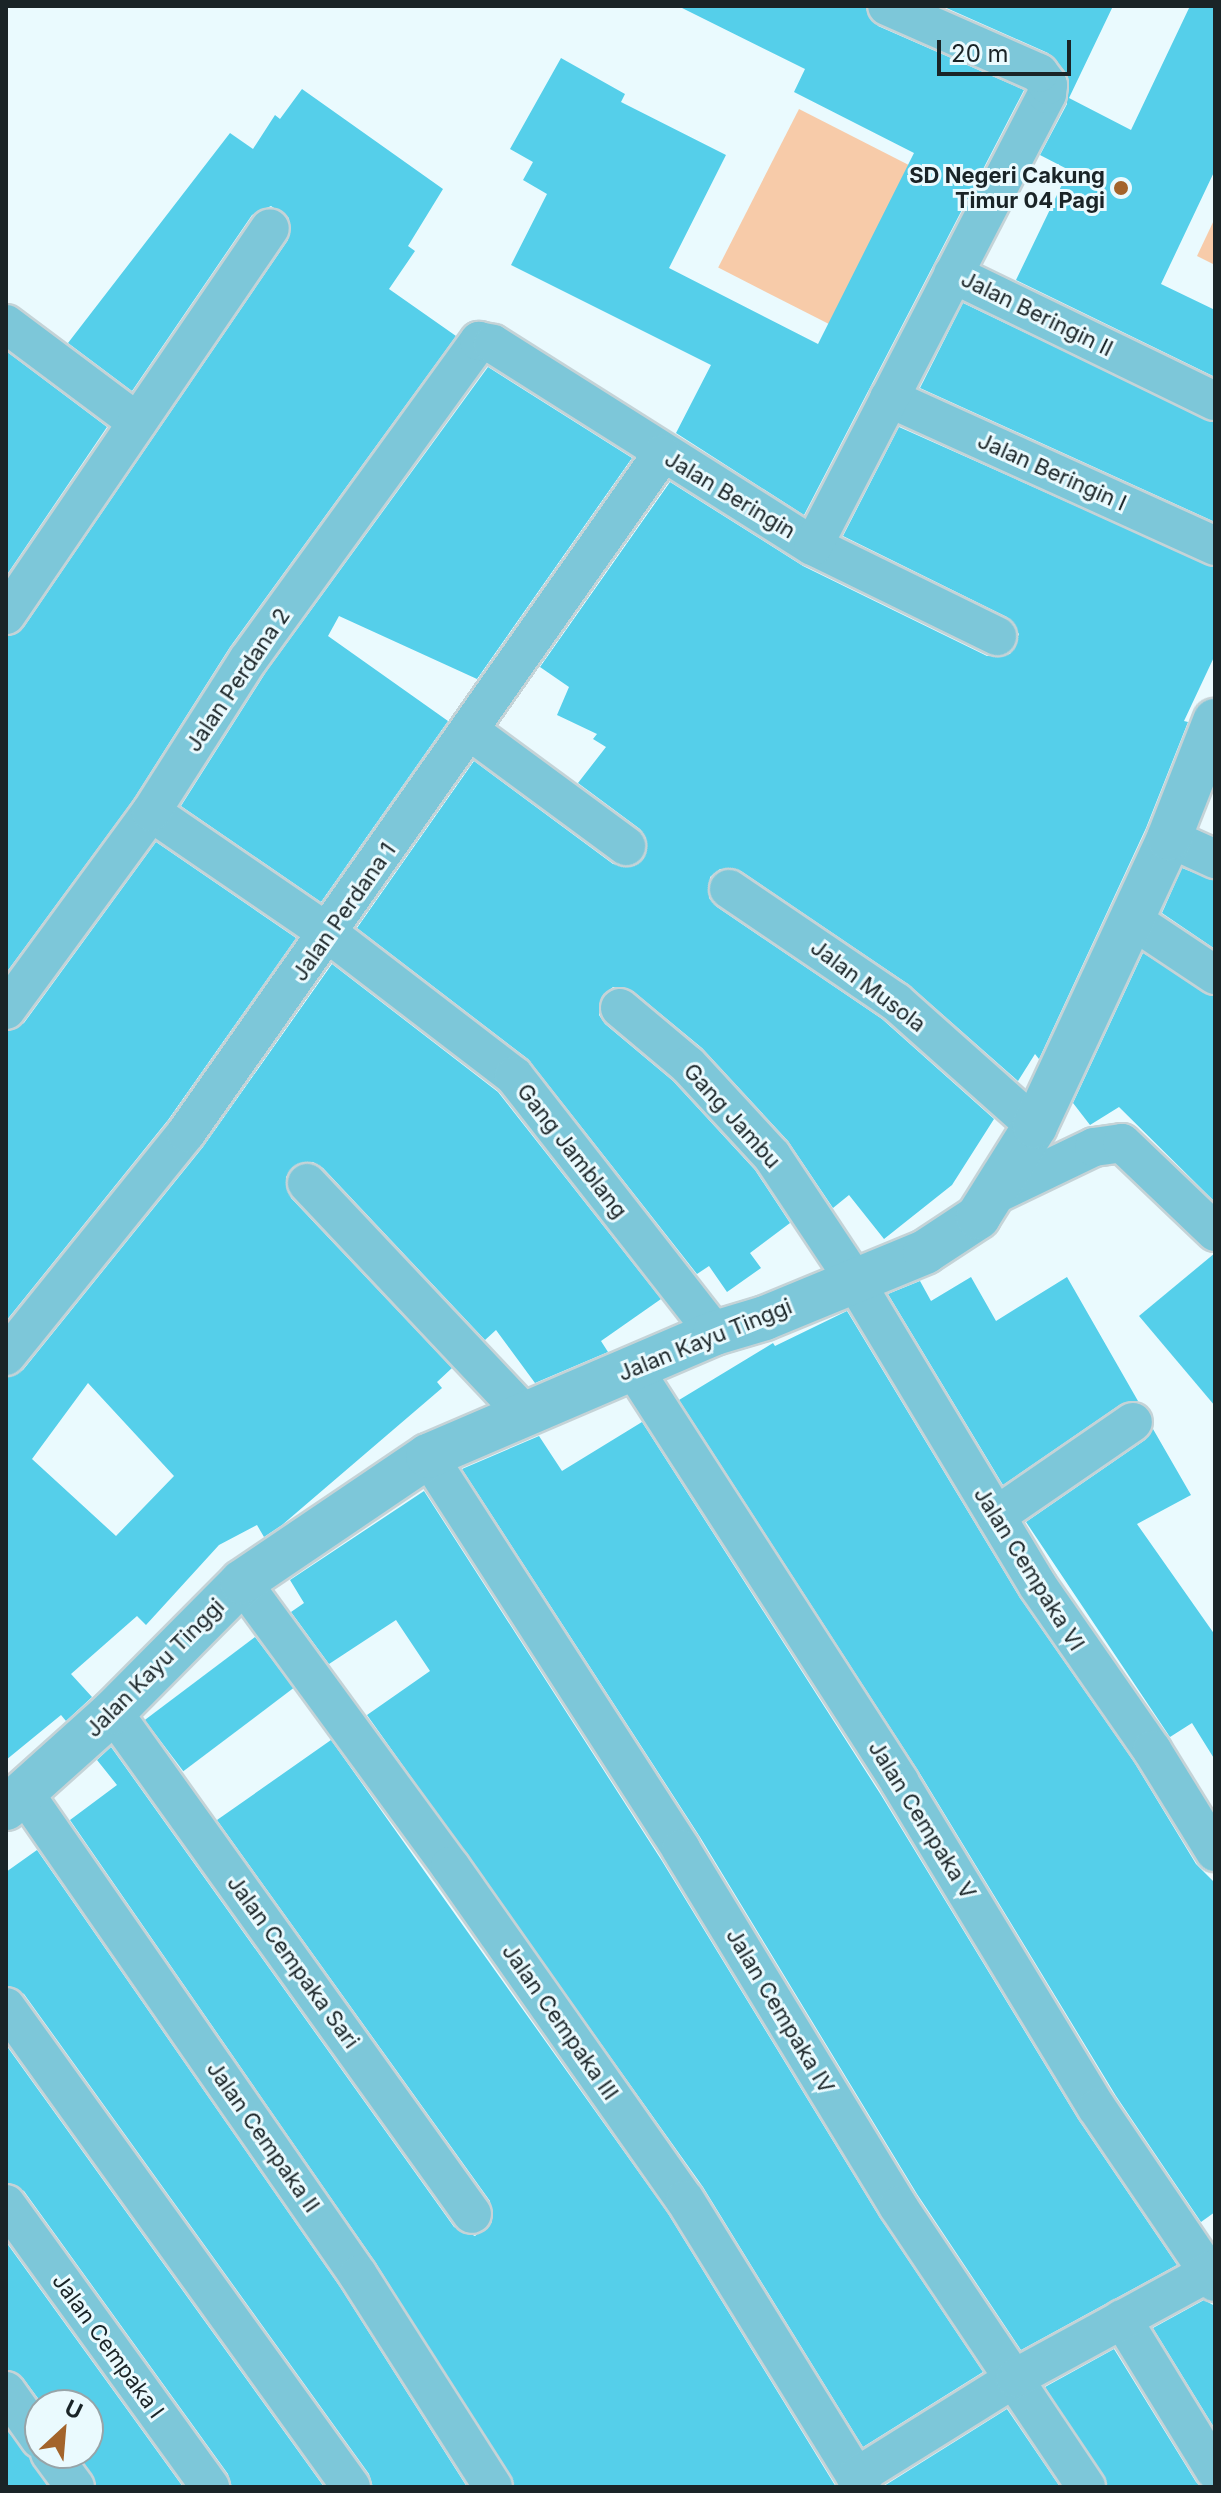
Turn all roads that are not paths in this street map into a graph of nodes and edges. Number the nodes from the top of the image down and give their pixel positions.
1 (887, 6) edge
2 (270, 228) dead end
3 (953, 274) junction
4 (6, 324) edge
5 (469, 349) joint
6 (889, 398) junction
7 (1215, 401) edge
8 (137, 422) junction
9 (662, 454) junction
10 (813, 546) junction
11 (1215, 546) edge
12 (6, 615) edge
13 (997, 636) dead end
14 (1215, 721) edge
15 (470, 731) junction
16 (151, 812) junction
17 (1169, 838) junction
18 (626, 846) dead end
19 (1215, 859) edge
20 (729, 889) dead end
21 (1131, 919) junction
22 (329, 934) junction
23 (1215, 975) edge
24 (620, 1008) dead end
25 (6, 1010) edge
26 (1035, 1126) junction
27 (307, 1183) dead end
28 (996, 1194) junction
29 (1215, 1232) edge
30 (853, 1278) junction
31 (715, 1333) junction
32 (6, 1356) edge
33 (633, 1368) junction
34 (523, 1412) junction
35 (1133, 1422) dead end
36 (428, 1456) junction
37 (996, 1516) junction
38 (242, 1582) junction
39 (113, 1712) junction
40 (16, 1801) edge
41 (1215, 1852) edge
42 (6, 2007) edge
43 (6, 2204) edge
44 (472, 2214) dead end
45 (1213, 2275) edge
46 (1122, 2319) junction
47 (1015, 2378) junction
48 (6, 2391) edge
49 (24, 2416) edge
50 (62, 2469) edge
51 (1215, 2471) edge
52 (859, 2482) edge
53 (75, 2487) edge
54 (210, 2487) edge
55 (351, 2487) edge
56 (493, 2487) edge
57 (1086, 2487) edge

1 - 3 street, Jalan Beringin II
2 - 8 street
3 - 6 street, Jalan Beringin
3 - 7 street, Jalan Beringin II
4 - 8 street
5 - 9 street, Jalan Beringin
5 - 16 street, Jalan Perdana 2
6 - 10 street, Jalan Beringin
6 - 11 street, Jalan Beringin I
8 - 12 street
9 - 10 street, Jalan Beringin
9 - 15 street, Jalan Perdana 1
10 - 13 street
14 - 17 street, Jalan Kayu Tinggi
15 - 18 street
15 - 22 street, Jalan Perdana 1
16 - 22 street, Gang Jamblang
16 - 25 street, Jalan Perdana 2
17 - 19 street
17 - 21 street, Jalan Kayu Tinggi
20 - 26 street, Jalan Musola
21 - 23 street
21 - 26 street, Jalan Kayu Tinggi
22 - 31 street, Gang Jamblang
22 - 32 street, Jalan Perdana 1
24 - 30 street, Gang Jambu
26 - 28 street, Jalan Kayu Tinggi
27 - 34 street
28 - 29 street
28 - 30 street, Jalan Kayu Tinggi
30 - 31 street, Jalan Kayu Tinggi
30 - 37 street, Jalan Cempaka VI
31 - 33 street, Jalan Kayu Tinggi
33 - 34 street, Jalan Kayu Tinggi
33 - 45 street, Jalan Cempaka V
34 - 36 street, Jalan Kayu Tinggi
35 - 37 street
36 - 38 street, Jalan Kayu Tinggi
36 - 47 street, Jalan Cempaka IV
37 - 41 street, Jalan Cempaka VI
38 - 39 street, Jalan Kayu Tinggi
38 - 52 street, Jalan Cempaka III
39 - 40 street, Jalan Kayu Tinggi
39 - 44 street, Jalan Cempaka Sari
40 - 56 street, Jalan Cempaka II
42 - 55 street
43 - 54 street, Jalan Cempaka I
45 - 46 street
46 - 47 street
46 - 51 street
47 - 52 street, Jalan Cempaka III
47 - 57 street, Jalan Cempaka IV
48 - 49 street
50 - 53 street

